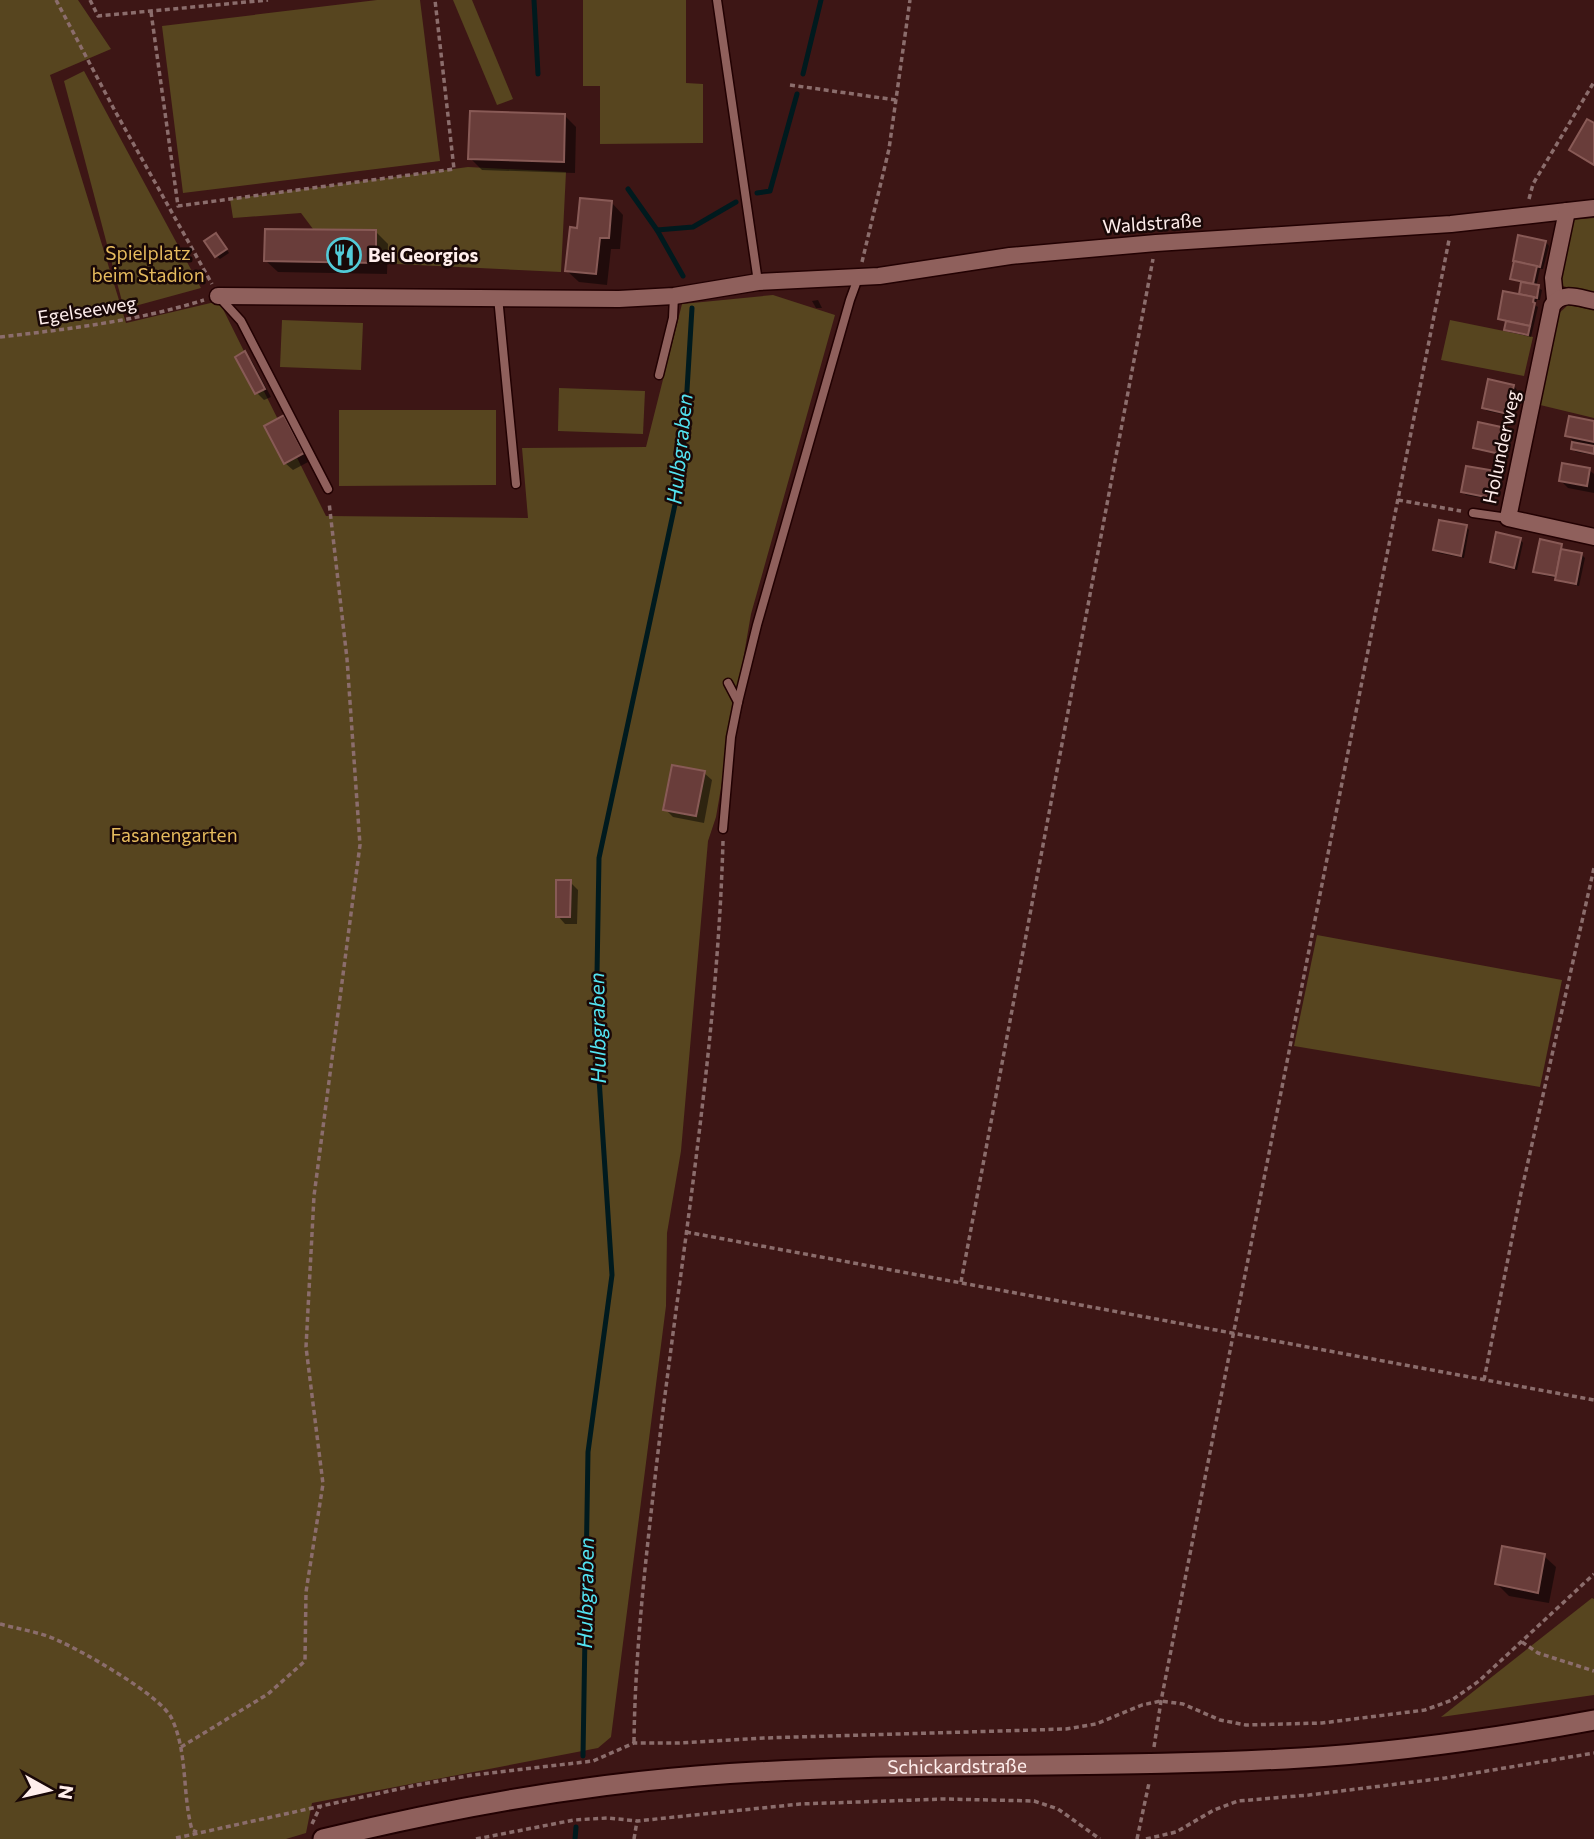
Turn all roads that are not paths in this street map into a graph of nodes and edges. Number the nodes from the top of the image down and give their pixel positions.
1 (717, 0) edge
2 (1594, 208) edge
3 (1567, 211) junction
4 (858, 278) junction
5 (758, 282) junction
6 (218, 296) joint
7 (674, 296) junction
8 (498, 297) junction
9 (1555, 299) junction
10 (1594, 301) edge
11 (659, 375) dead end
12 (516, 484) dead end
13 (328, 489) road end
14 (1474, 513) road end
15 (1508, 518) junction
16 (1594, 537) edge
17 (727, 683) dead end
18 (738, 702) junction
19 (723, 828) road end
20 (1594, 1720) edge
21 (323, 1839) edge

1 - 5 lane
2 - 3 street
3 - 4 street, Waldstraße
3 - 9 street, Holunderweg
4 - 5 street, Waldstraße
4 - 18 lane
5 - 7 street, Waldstraße
6 - 8 street, Waldstraße
6 - 13 lane
7 - 8 street, Waldstraße
7 - 11 lane
8 - 12 lane
9 - 10 street
9 - 15 street, Holunderweg
14 - 15 lane
15 - 16 street, Holunderweg
17 - 18 lane
18 - 19 lane
20 - 21 street, Schickardstraße

